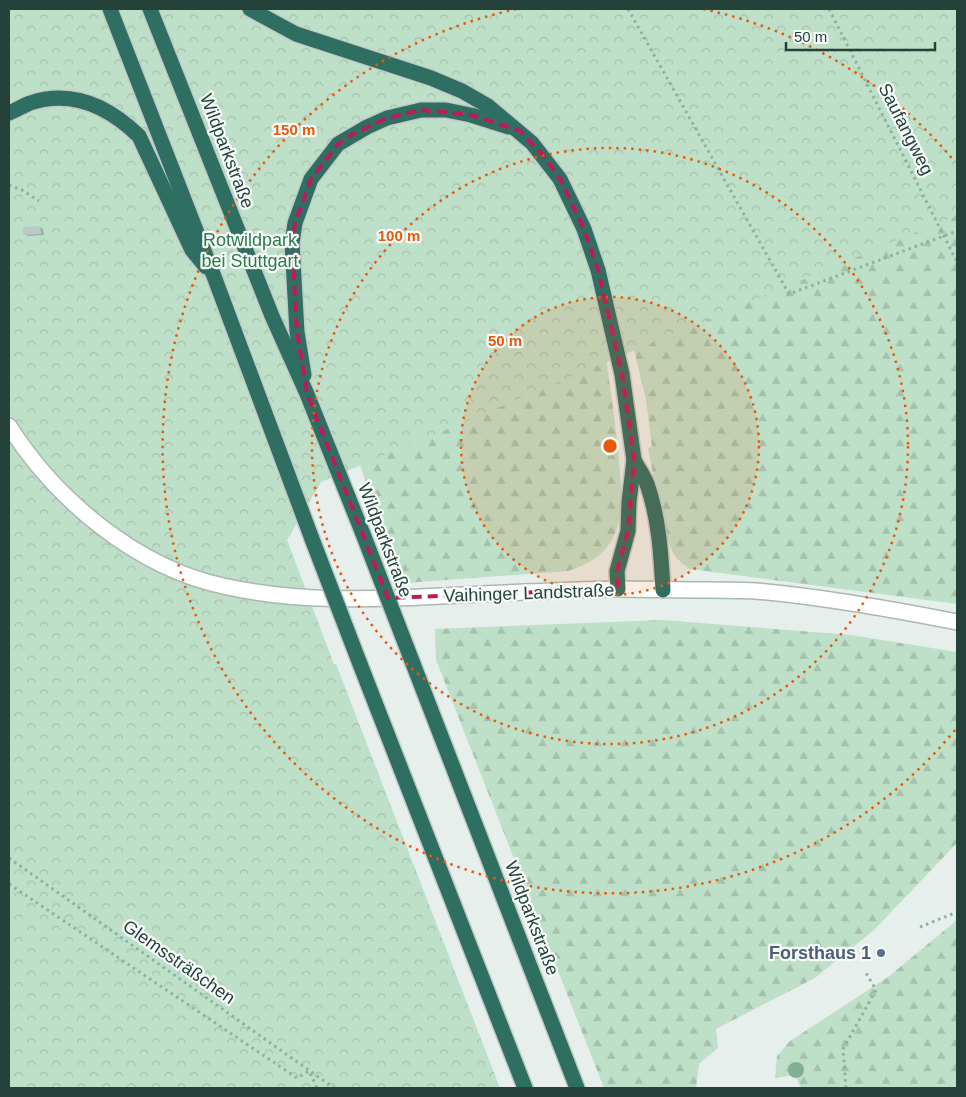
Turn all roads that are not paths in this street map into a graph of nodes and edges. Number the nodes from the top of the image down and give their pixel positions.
1 (110, 9) edge
2 (150, 9) edge
3 (250, 9) edge
4 (9, 113) edge
5 (520, 131) junction
6 (216, 279) junction
7 (307, 394) junction
8 (9, 426) edge
9 (634, 460) junction
10 (618, 589) junction
11 (663, 590) junction
12 (957, 622) edge
13 (525, 1088) edge
14 (578, 1088) edge

1 - 6 highway
2 - 7 highway, Wildparkstraße
3 - 5 highway
4 - 6 highway
5 - 7 highway
5 - 9 highway
6 - 13 highway, bridge
7 - 14 highway, Wildparkstraße, bridge
8 - 10 street, Vaihinger Landstraße
9 - 10 highway
9 - 11 highway
10 - 11 street, Vaihinger Landstraße
11 - 12 street, Vaihinger Landstraße

